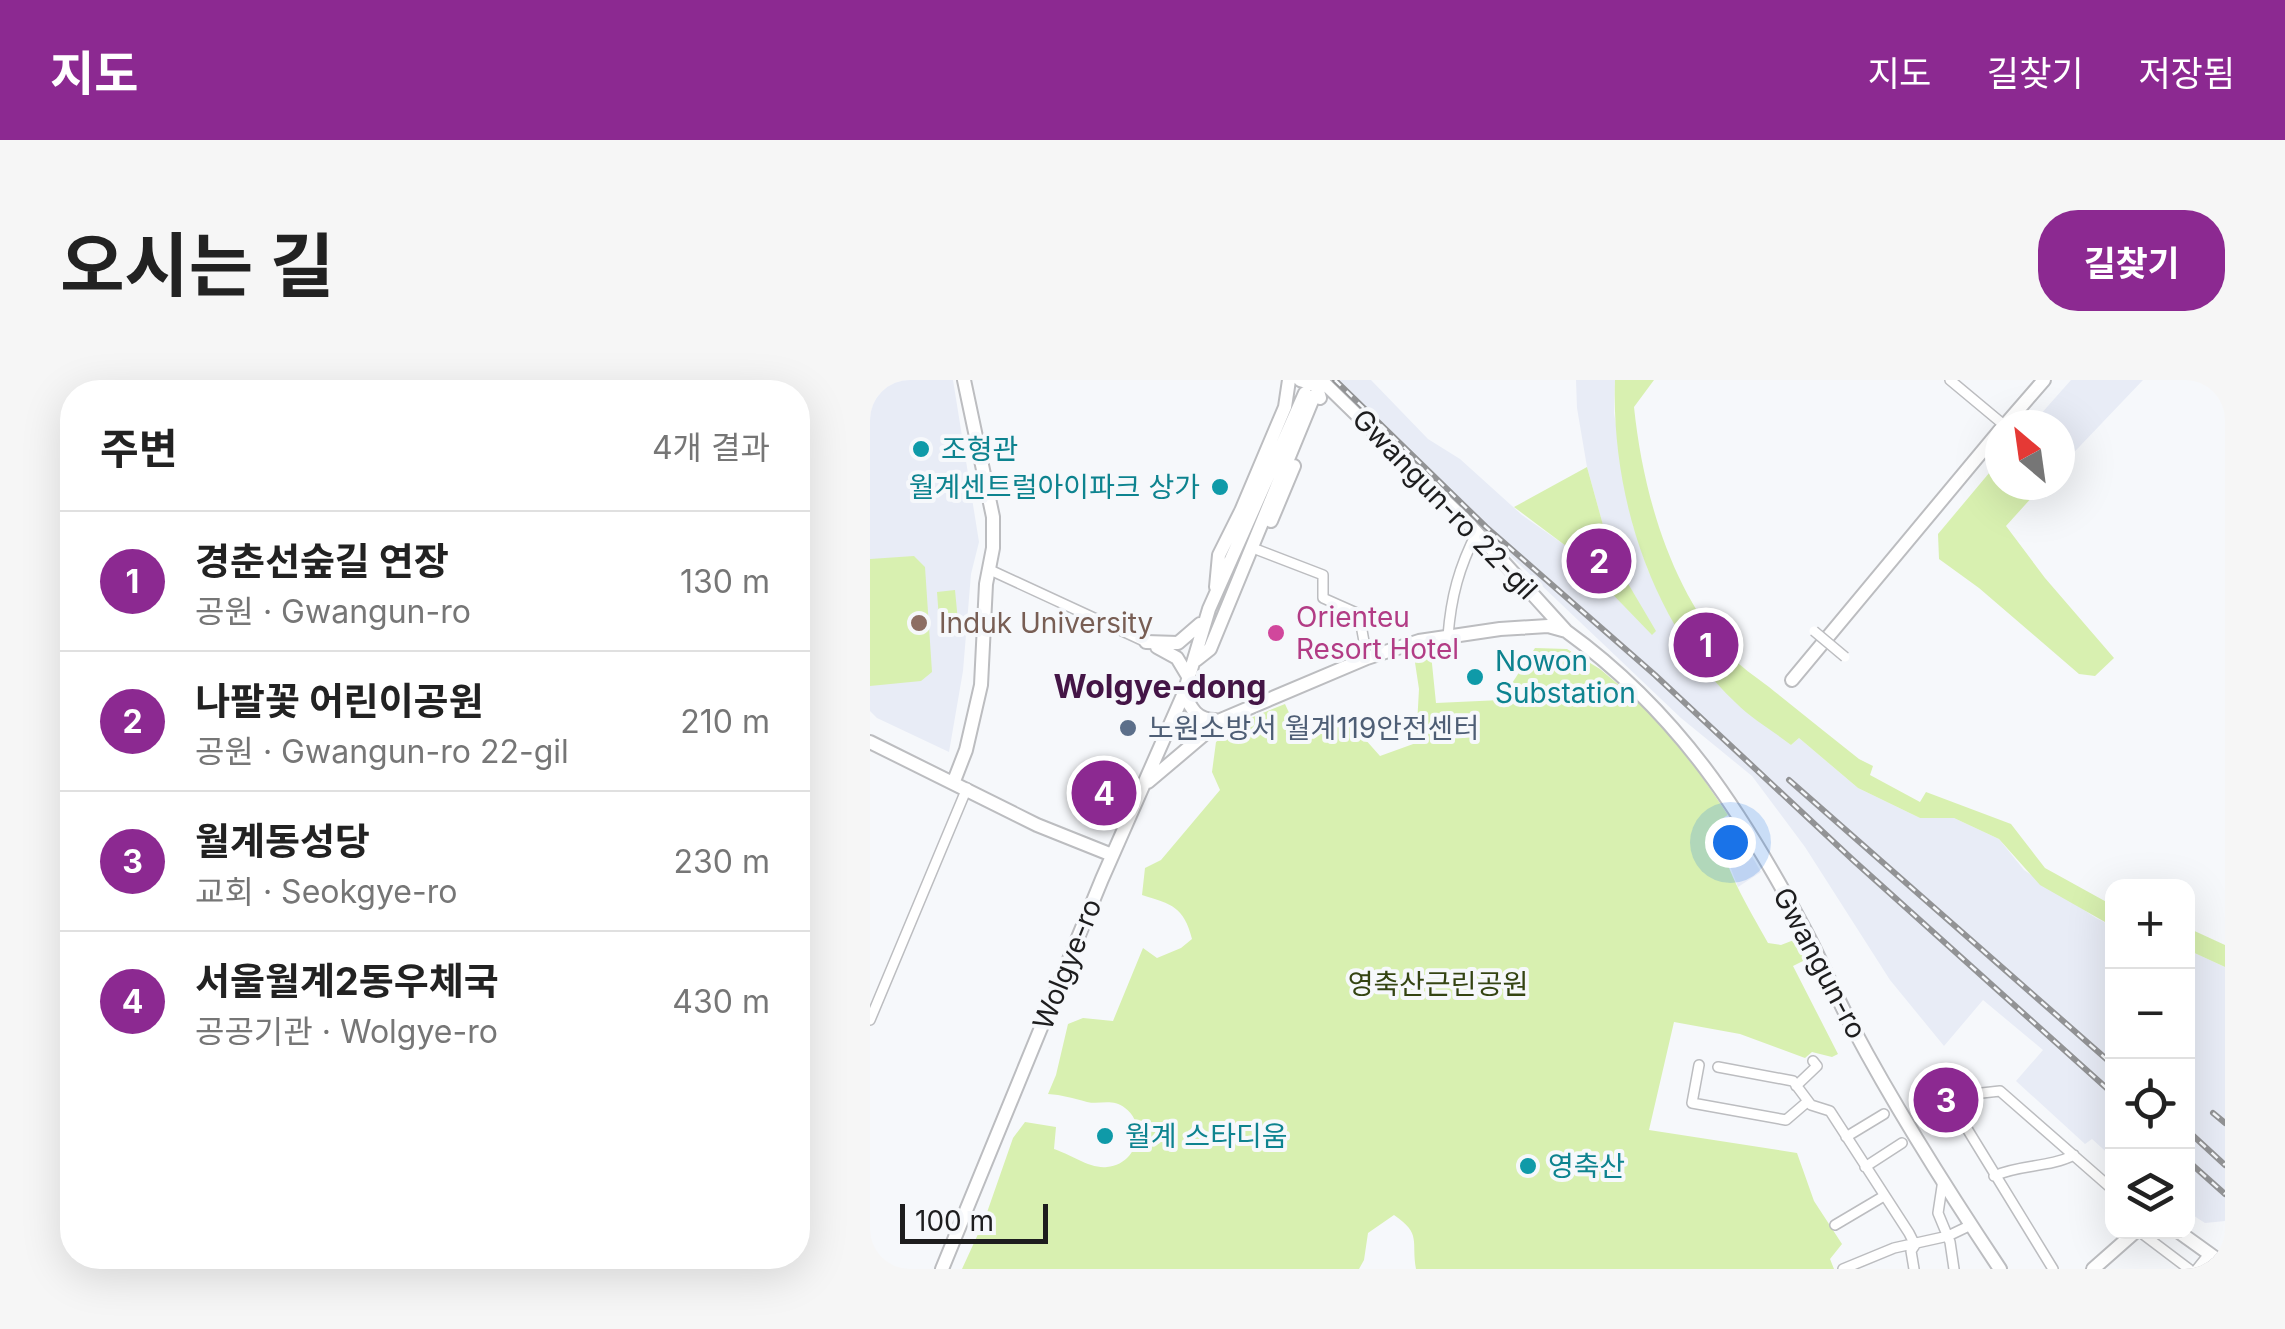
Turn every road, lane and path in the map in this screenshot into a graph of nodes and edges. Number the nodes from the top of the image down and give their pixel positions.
1 (964, 380) edge
2 (1950, 380) edge
3 (2044, 380) edge
4 (1324, 382) edge
5 (1303, 388) edge
6 (2018, 410) edge
7 (1985, 411) edge
8 (1985, 449) edge
9 (1477, 532) junction
10 (1258, 550) junction
11 (988, 569) junction
12 (1218, 604) junction
13 (1566, 630) junction
14 (1814, 631) dead end
15 (1448, 636) junction
16 (1146, 642) junction
17 (1845, 656) dead end
18 (1367, 658) junction
19 (1190, 678) junction
20 (1792, 680) dead end
21 (1184, 693) junction
22 (1223, 719) junction
23 (1170, 727) junction
24 (870, 742) edge
25 (961, 785) junction
26 (1142, 789) junction
27 (1112, 854) junction
28 (870, 1020) edge
29 (1813, 1061) dead end
30 (1699, 1066) dead end
31 (1718, 1067) dead end
32 (1796, 1086) junction
33 (1982, 1094) dead end
34 (1807, 1102) junction
35 (1884, 1114) dead end
36 (1966, 1128) dead end
37 (1846, 1137) junction
38 (1902, 1143) dead end
39 (2074, 1156) junction
40 (1865, 1167) junction
41 (1994, 1176) junction
42 (1943, 1180) junction
43 (2105, 1183) edge
44 (1884, 1196) junction
45 (1835, 1225) dead end
46 (1971, 1225) junction
47 (1948, 1236) junction
48 (2130, 1239) edge
49 (2148, 1239) edge
50 (2189, 1239) edge
51 (1915, 1245) junction
52 (2209, 1254) junction
53 (2225, 1266) edge
54 (942, 1269) edge
55 (1842, 1269) edge
56 (1914, 1269) edge
57 (1954, 1269) edge
58 (2000, 1269) edge
59 (2052, 1269) edge
60 (2094, 1269) edge
61 (2189, 1269) edge
62 (2197, 1269) edge

1 - 11 street
2 - 7 street
3 - 6 street
4 - 5 street
4 - 9 street, Gwangun-ro 22-gil
5 - 10 street
5 - 12 street, Wolgye-ro
5 - 12 street
8 - 20 street
9 - 13 street, Gwangun-ro 22-gil
9 - 15 street
10 - 12 street
10 - 18 street
11 - 16 street
11 - 25 street
12 - 16 street
12 - 19 street, Wolgye-ro
13 - 15 street
13 - 42 street, Gwangun-ro
14 - 17 street, bridge
15 - 18 street
16 - 19 street
18 - 22 street
19 - 21 street, Wolgye-ro
21 - 22 street
21 - 23 street, Wolgye-ro
22 - 23 street
22 - 26 street
23 - 26 street, Wolgye-ro
24 - 25 street
25 - 27 street
25 - 28 street
26 - 27 street, Wolgye-ro
27 - 54 street, Wolgye-ro
29 - 32 street
30 - 34 street
31 - 32 street
32 - 34 street
33 - 39 street
34 - 37 street
35 - 37 street
36 - 41 street
37 - 40 street
38 - 40 street
39 - 41 street
39 - 43 street
40 - 44 street
41 - 59 street
42 - 46 street, Gwangun-ro
42 - 47 street
44 - 45 street
44 - 51 street
46 - 47 street
46 - 58 street, Gwangun-ro
47 - 51 street
47 - 57 street
48 - 60 street
49 - 61 street
50 - 52 street
51 - 55 street
51 - 56 street
52 - 53 street
52 - 62 street

